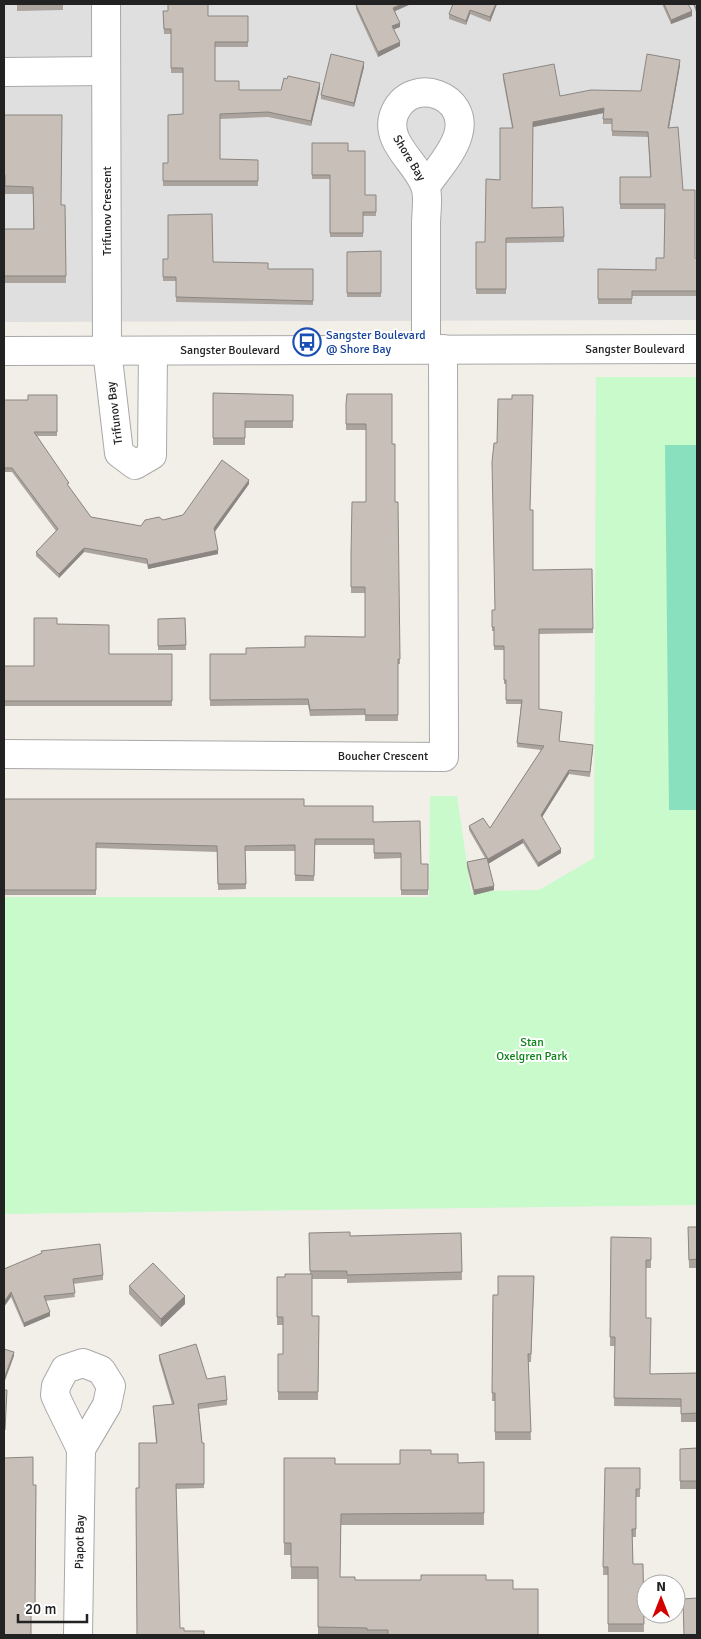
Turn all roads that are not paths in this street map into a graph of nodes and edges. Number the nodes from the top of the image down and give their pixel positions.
1 (106, 4) edge
2 (4, 72) edge
3 (106, 72) junction
4 (426, 186) dead end
5 (435, 349) junction
6 (697, 349) edge
7 (107, 350) junction
8 (4, 351) edge
9 (153, 351) junction
10 (4, 754) edge
11 (81, 1449) dead end
12 (78, 1635) edge

1 - 3 street, Trifunov Crescent
2 - 3 street
3 - 7 street, Trifunov Crescent
4 - 5 street, Shore Bay
5 - 6 street, Sangster Boulevard
5 - 9 street, Sangster Boulevard
5 - 10 street, Boucher Crescent
7 - 8 street, Sangster Boulevard
7 - 9 street, Sangster Boulevard
7 - 9 street, Trifunov Bay
11 - 12 street, Piapot Bay

